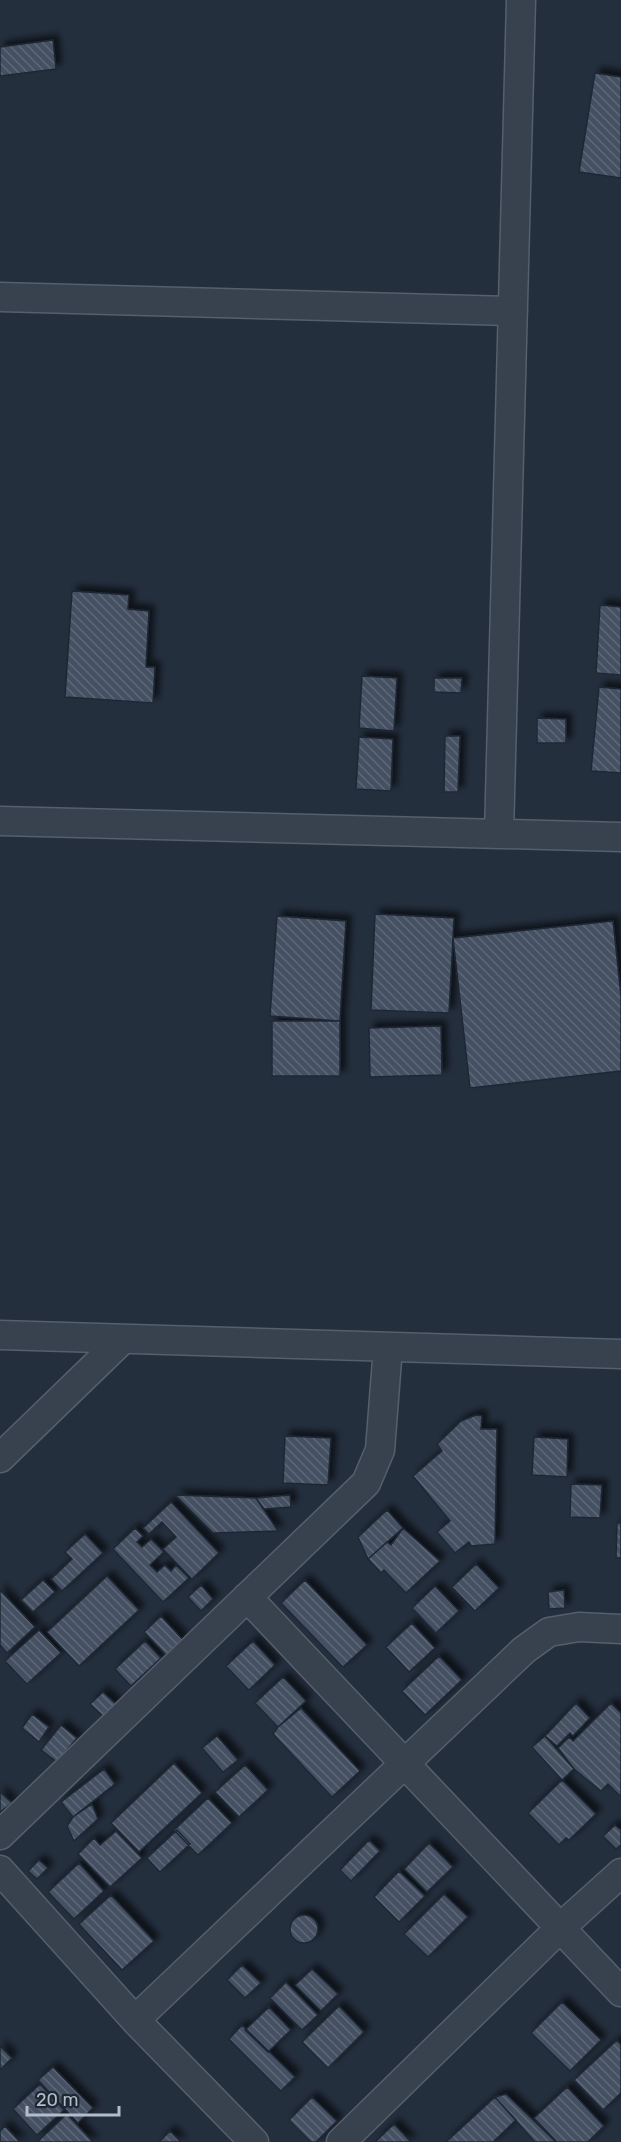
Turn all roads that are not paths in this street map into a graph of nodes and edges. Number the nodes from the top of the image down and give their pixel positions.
1 (521, 0) edge
2 (0, 297) edge
3 (513, 311) junction
4 (0, 820) edge
5 (500, 834) junction
6 (621, 837) edge
7 (0, 1335) edge
8 (123, 1339) junction
9 (388, 1347) junction
10 (621, 1354) edge
11 (0, 1458) edge
12 (247, 1597) junction
13 (621, 1629) edge
14 (404, 1765) junction
15 (0, 1835) edge
16 (0, 1870) edge
17 (621, 1873) edge
18 (560, 1928) junction
19 (621, 1992) edge
20 (135, 2020) junction
21 (254, 2142) edge
22 (341, 2142) edge

1 - 3 street
2 - 3 street
3 - 5 street
4 - 5 street
5 - 6 street
7 - 8 street
8 - 9 street
8 - 11 street
9 - 10 street
9 - 12 street
12 - 14 street
12 - 15 street
13 - 14 street
14 - 18 street
14 - 20 street
16 - 20 street
17 - 18 street
18 - 19 street
18 - 22 street
20 - 21 street

